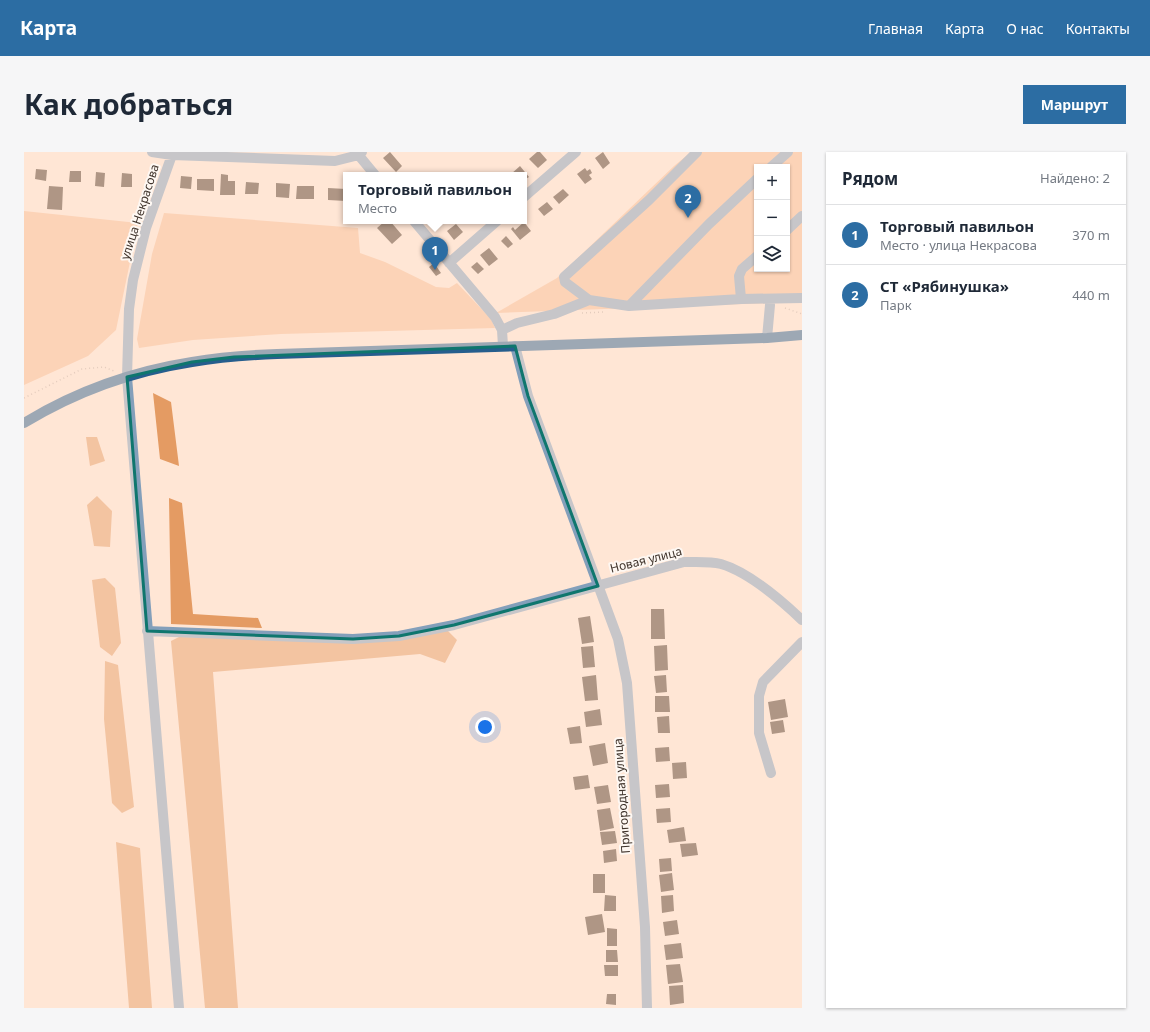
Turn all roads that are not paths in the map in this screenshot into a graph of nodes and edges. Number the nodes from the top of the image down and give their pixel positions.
1 (152, 152) edge
2 (576, 152) edge
3 (697, 152) edge
4 (788, 152) edge
5 (173, 153) edge
6 (359, 153) edge
7 (774, 164) edge
8 (374, 172) edge
9 (754, 183) edge
10 (527, 194) edge
11 (802, 216) edge
12 (416, 224) edge
13 (494, 224) edge
14 (790, 227) edge
15 (754, 259) edge
16 (449, 263) junction
17 (800, 296) edge
18 (741, 299) junction
19 (589, 300) junction
20 (629, 306) junction
21 (770, 306) dead end
22 (502, 330) junction
23 (802, 335) edge
24 (766, 338) junction
25 (503, 346) junction
26 (515, 346) junction
27 (127, 377) junction
28 (24, 423) edge
29 (598, 586) junction
30 (802, 620) edge
31 (147, 631) junction
32 (802, 642) edge
33 (771, 773) dead end
34 (179, 1008) edge
35 (647, 1008) edge

1 - 5 street
2 - 10 street
3 - 19 street
4 - 7 street
5 - 6 street
5 - 27 street, улица Некрасова
6 - 8 street
9 - 20 street
11 - 14 street
12 - 16 street
13 - 16 street
15 - 18 street
16 - 22 street
17 - 18 street
18 - 20 street
19 - 20 street
19 - 22 street
21 - 24 street
22 - 25 street
23 - 24 main road
24 - 26 main road
25 - 26 main road
25 - 27 main road
26 - 29 street, Пригородная улица
27 - 28 main road
27 - 31 street, улица Некрасова
29 - 30 street, Новая улица
29 - 31 street, Новая улица
29 - 35 street, Пригородная улица
31 - 34 street, улица Некрасова
32 - 33 street

